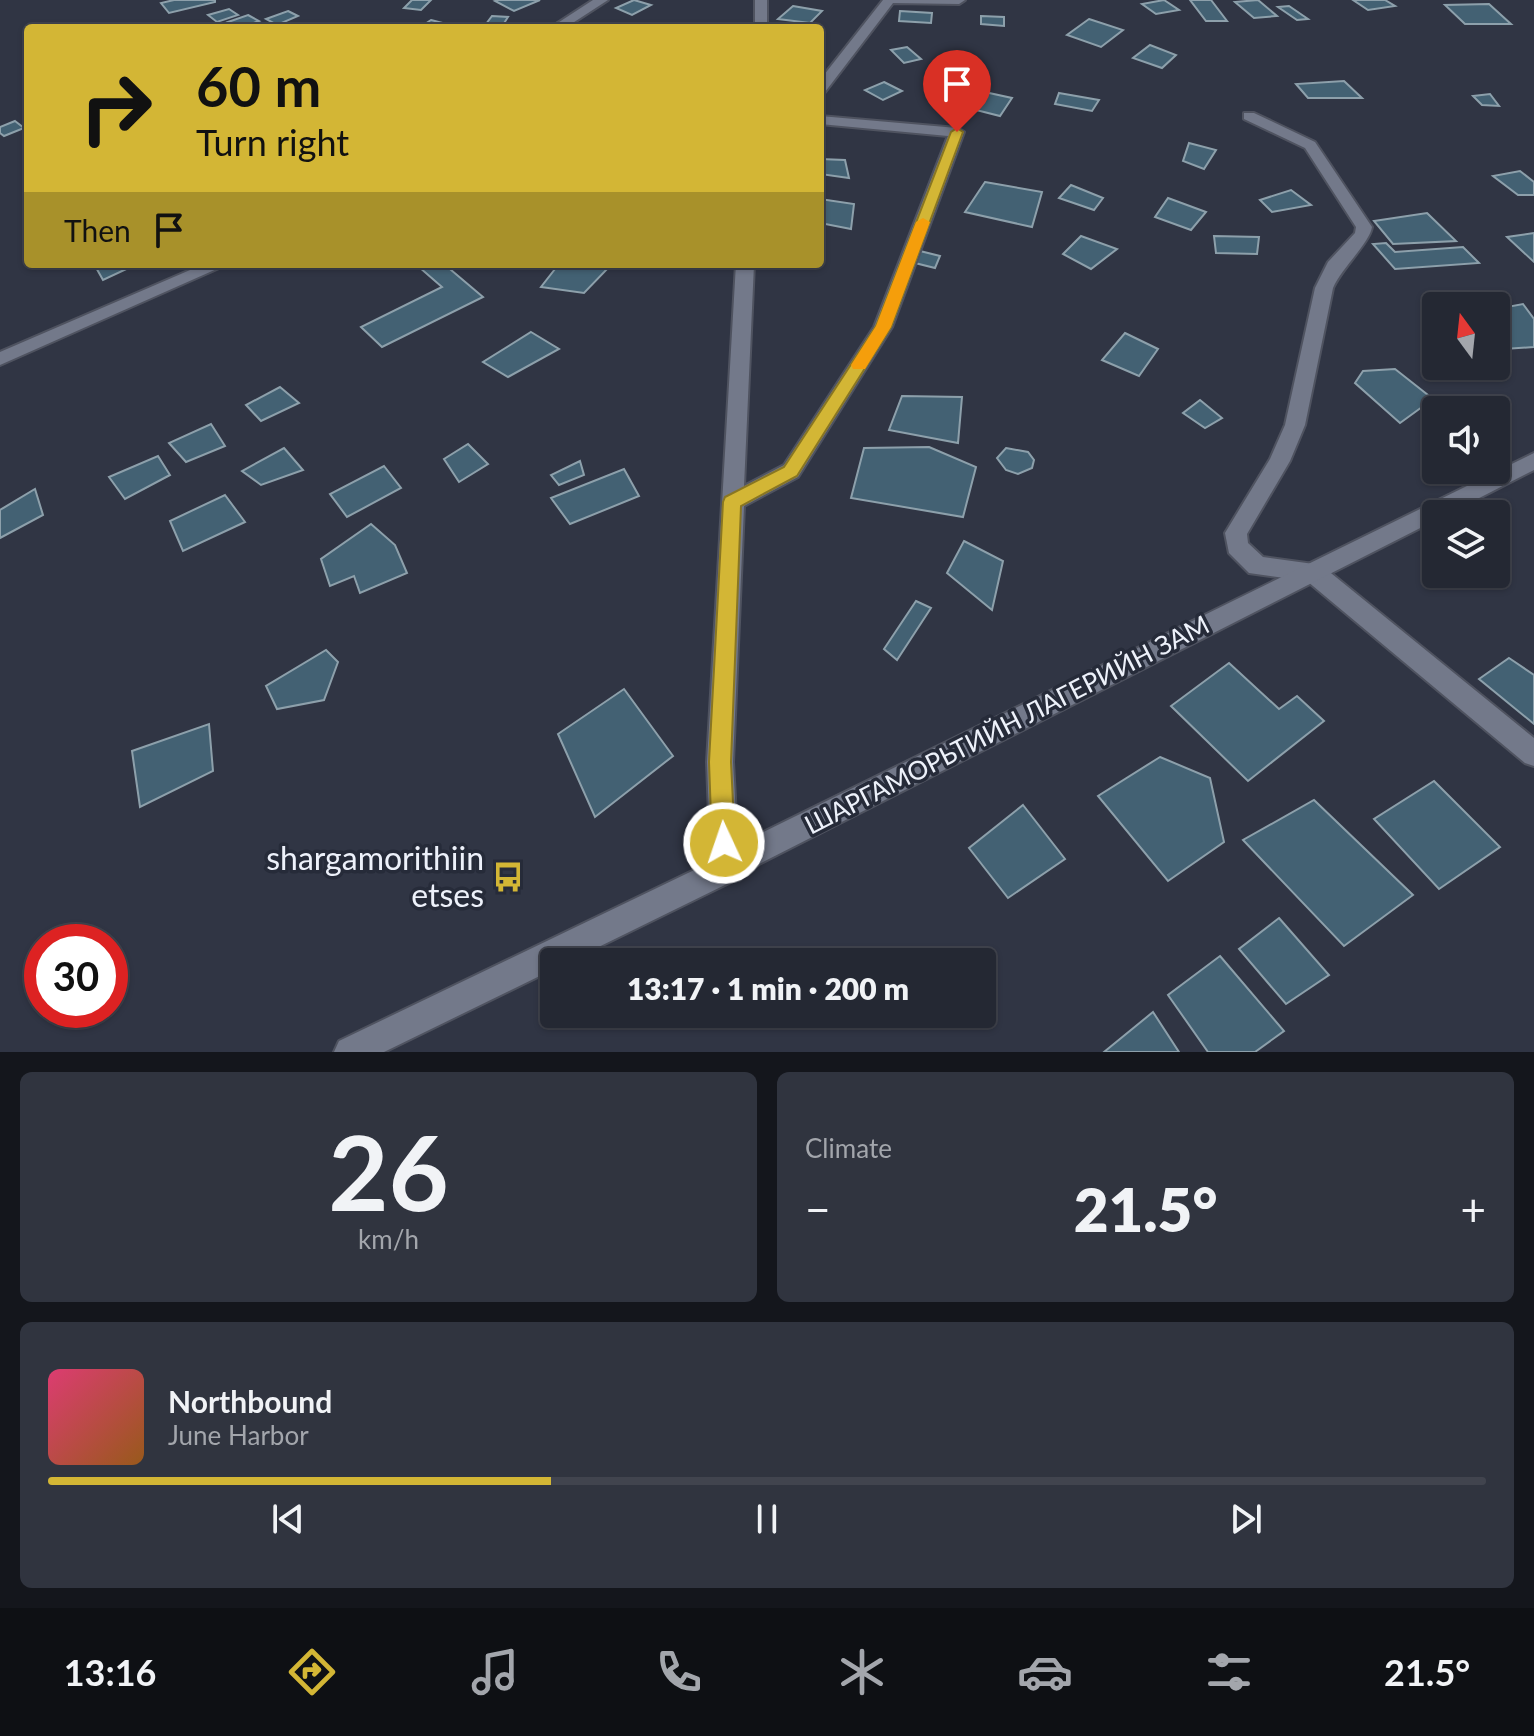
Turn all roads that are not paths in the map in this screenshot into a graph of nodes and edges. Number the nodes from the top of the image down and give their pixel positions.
1 (602, 0) edge
2 (761, 0) edge
3 (889, 0) edge
4 (897, 0) edge
5 (959, 0) edge
6 (563, 24) edge
7 (761, 24) edge
8 (824, 84) edge
9 (1249, 116) dead end
10 (824, 120) edge
11 (210, 268) edge
12 (745, 268) edge
13 (0, 359) edge
14 (1534, 461) edge
15 (732, 502) junction
16 (1313, 572) junction
17 (1534, 754) edge
18 (725, 870) junction
19 (350, 1052) edge

1 - 6 street
2 - 7 street
3 - 8 street
4 - 5 street
9 - 16 street
10 - 15 street
11 - 13 street
12 - 15 street
14 - 16 street, ШАРГАМОРЬТИЙН ЛАГЕРИЙН ЗАМ
15 - 18 street
16 - 17 street
16 - 18 street, ШАРГАМОРЬТИЙН ЛАГЕРИЙН ЗАМ
18 - 19 street, ШАРГАМОРЬТИЙН ЛАГЕРИЙН ЗАМ

